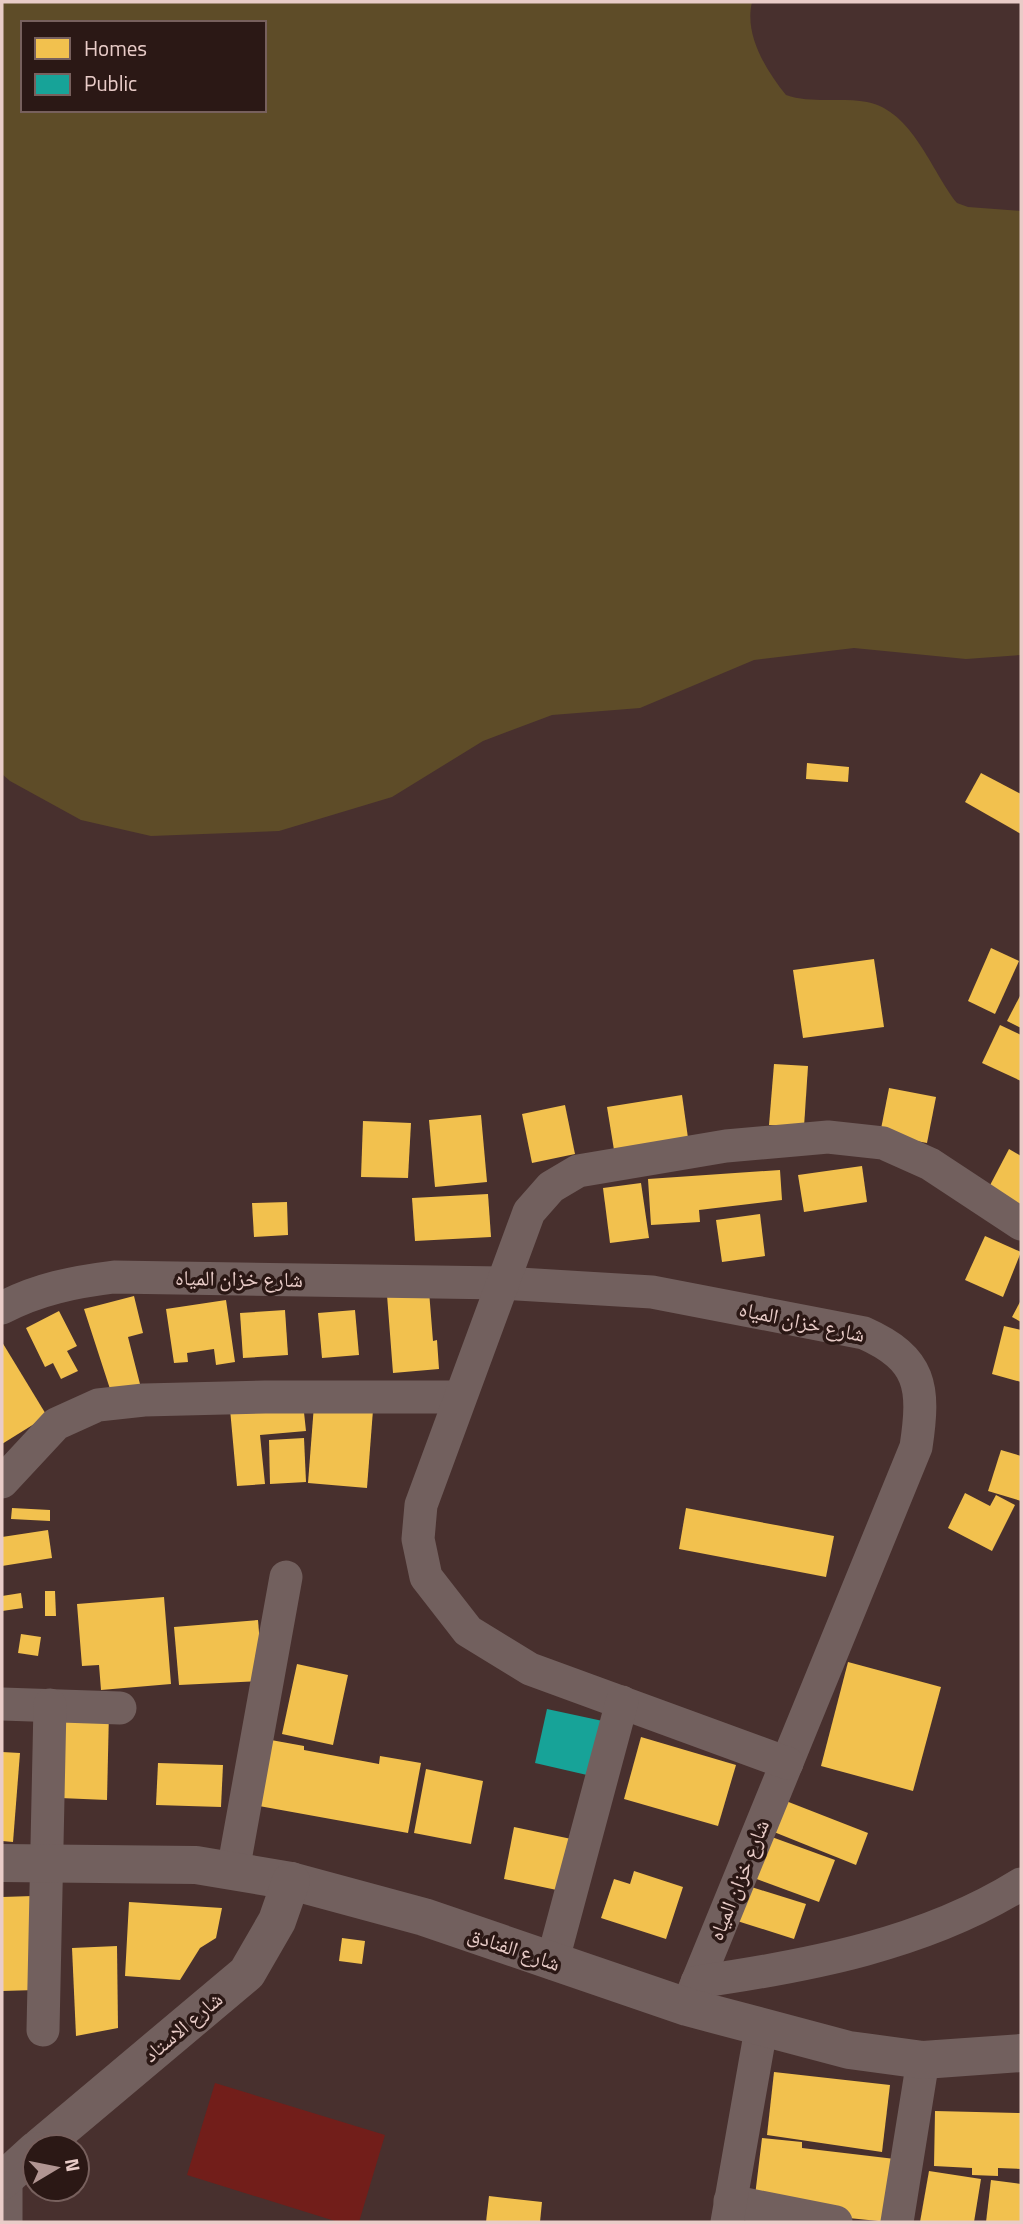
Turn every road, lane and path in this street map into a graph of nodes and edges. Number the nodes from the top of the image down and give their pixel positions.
1 (1021, 1224) edge
2 (502, 1283) junction
3 (2, 1308) edge
4 (460, 1397) junction
5 (2, 1482) edge
6 (286, 1577) dead end
7 (622, 1702) junction
8 (2, 1704) edge
9 (50, 1706) junction
10 (120, 1708) dead end
11 (787, 1763) junction
12 (2, 1863) edge
13 (45, 1863) junction
14 (233, 1871) junction
15 (290, 1881) junction
16 (1021, 1884) edge
17 (552, 1963) junction
18 (692, 1995) junction
19 (761, 2029) junction
20 (43, 2030) dead end
21 (1021, 2053) edge
22 (923, 2060) junction
23 (57, 2133) edge
24 (21, 2163) edge
25 (4, 2178) edge
26 (728, 2212) edge
27 (6, 2222) edge
28 (836, 2222) edge
29 (897, 2222) edge

1 - 2 street
2 - 3 street, شارع خزان المياه
2 - 4 street
2 - 11 street, شارع خزان المياه
4 - 5 street
4 - 7 street
6 - 14 street
7 - 11 street
7 - 17 street
8 - 9 street
9 - 10 street
9 - 13 street
11 - 18 street, شارع خزان المياه
12 - 13 street, شارع الفنادق
13 - 14 street, شارع الفنادق
13 - 20 street
14 - 15 street, شارع الفنادق
15 - 17 street, شارع الفنادق
15 - 23 street, شارع الاستاد
16 - 18 street
17 - 18 street, شارع الفنادق
18 - 19 street, شارع الفنادق
19 - 22 street, شارع الفنادق
19 - 26 street
21 - 22 street, شارع الفنادق
22 - 29 street
24 - 25 street
25 - 27 street
26 - 28 street

